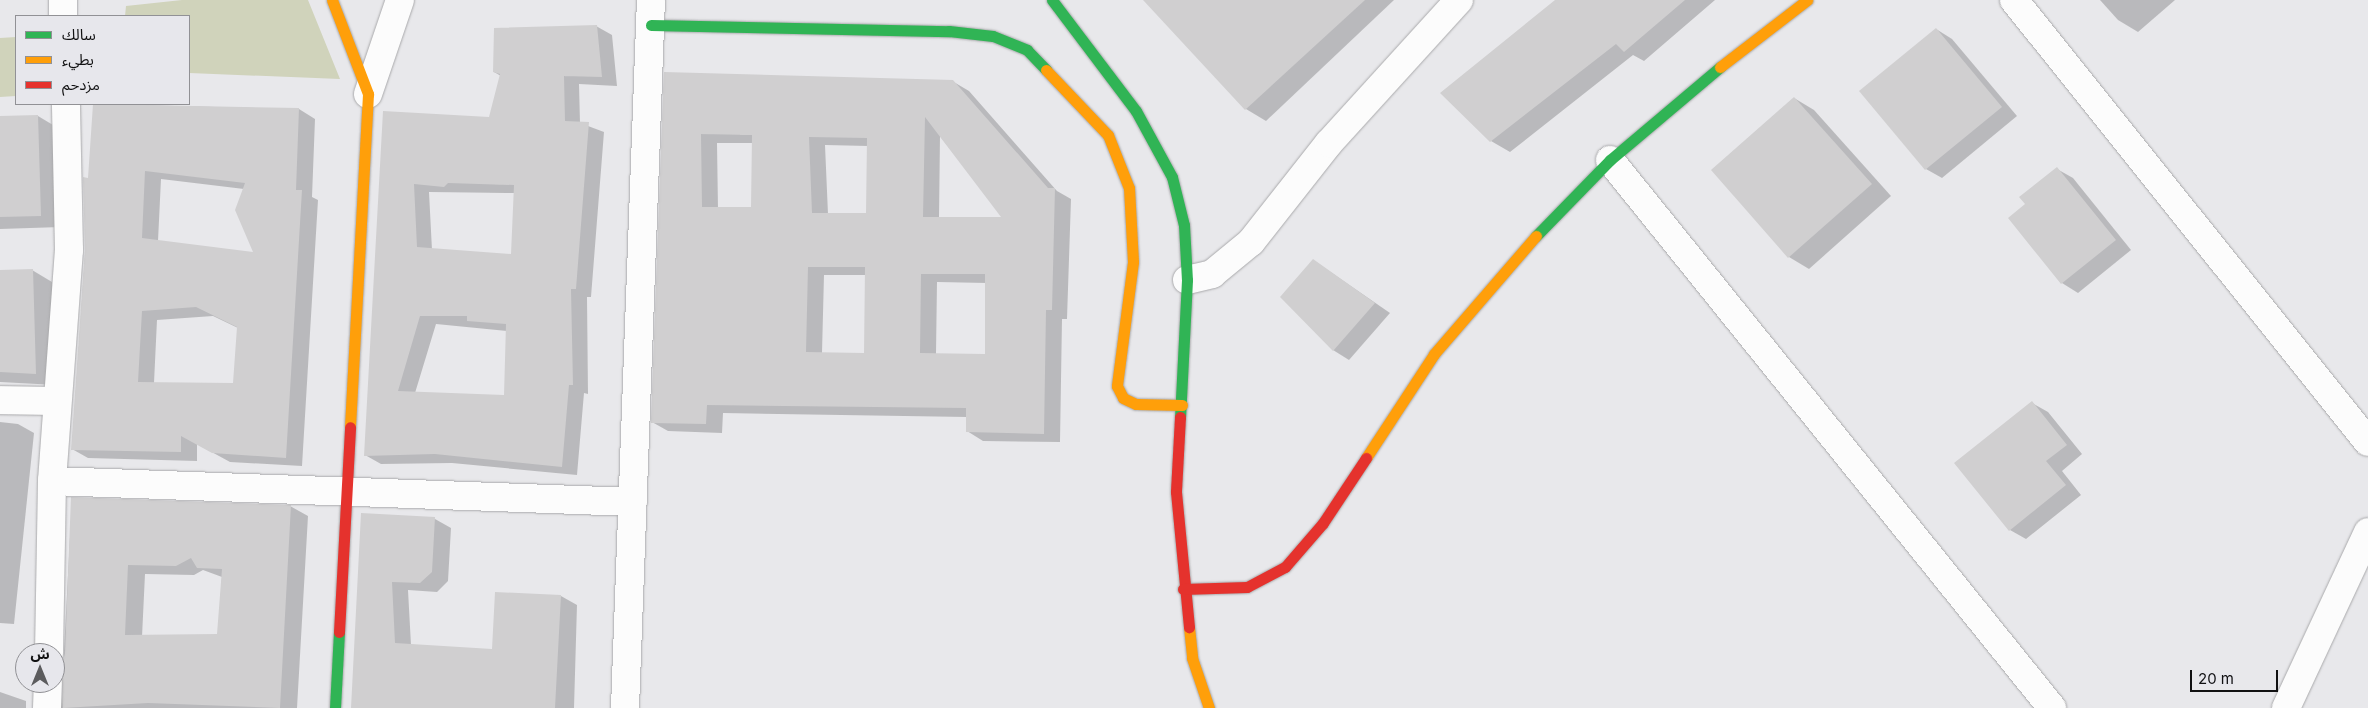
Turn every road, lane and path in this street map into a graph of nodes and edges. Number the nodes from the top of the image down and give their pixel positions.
1 (63, 0) edge
2 (332, 0) edge
3 (400, 0) edge
4 (1052, 0) edge
5 (1458, 0) edge
6 (1806, 0) edge
7 (2014, 0) edge
8 (651, 12) edge
9 (64, 15) edge
10 (368, 94) junction
11 (66, 105) edge
12 (1610, 160) junction
13 (1186, 280) junction
14 (0, 400) edge
15 (56, 401) junction
16 (1182, 405) junction
17 (2368, 442) edge
18 (52, 480) junction
19 (346, 490) junction
20 (633, 502) junction
21 (2368, 532) edge
22 (1183, 589) junction
23 (49, 643) edge
24 (48, 693) edge
25 (47, 708) edge
26 (334, 708) edge
27 (625, 708) edge
28 (1209, 708) edge
29 (2052, 708) edge
30 (2286, 708) edge

1 - 9 street
2 - 10 street
3 - 10 street
4 - 13 street
5 - 13 street
6 - 12 street
7 - 17 street
8 - 16 street
8 - 20 street
10 - 19 street
11 - 15 street
12 - 22 street
12 - 29 street
13 - 16 street
14 - 15 street
15 - 18 street
16 - 22 street
18 - 19 street
18 - 23 street
19 - 20 street
19 - 26 street
20 - 27 street
21 - 30 street
22 - 28 street
24 - 25 street

